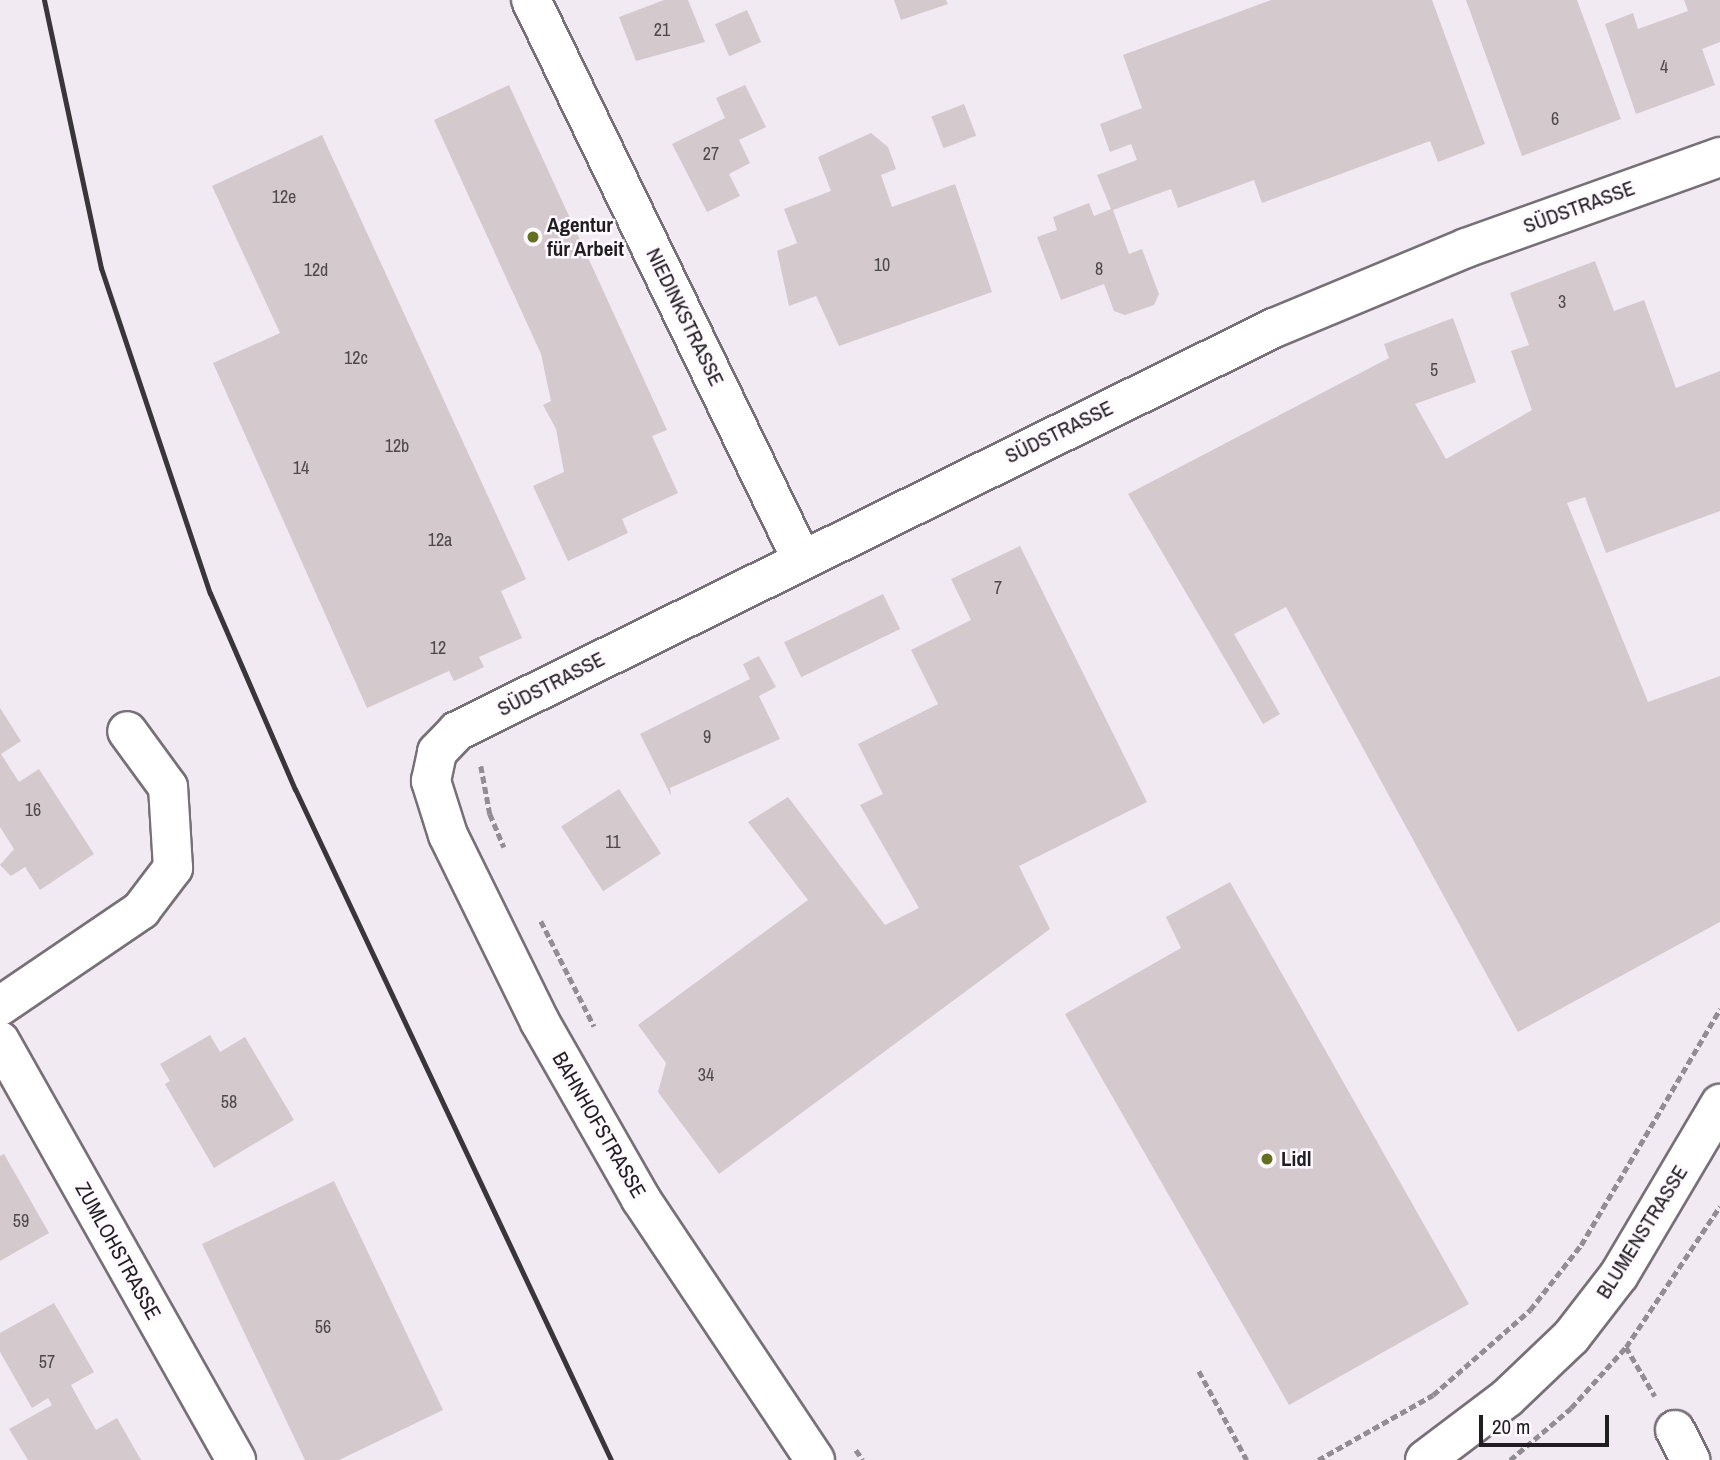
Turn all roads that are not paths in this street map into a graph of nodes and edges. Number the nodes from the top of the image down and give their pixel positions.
1 (534, 1) edge
2 (1720, 157) edge
3 (801, 558) junction
4 (127, 731) dead end
5 (432, 766) joint
6 (0, 1006) edge
7 (0, 1041) edge
8 (1720, 1104) edge
9 (236, 1460) edge
10 (815, 1460) edge
11 (1425, 1460) edge

1 - 3 street, NIEDINKSTRASSE
2 - 3 street, SÜDSTRASSE
3 - 5 street, SÜDSTRASSE
4 - 6 street
5 - 10 street, BAHNHOFSTRASSE
7 - 9 street, ZUMLOHSTRASSE
8 - 11 street, BLUMENSTRASSE

